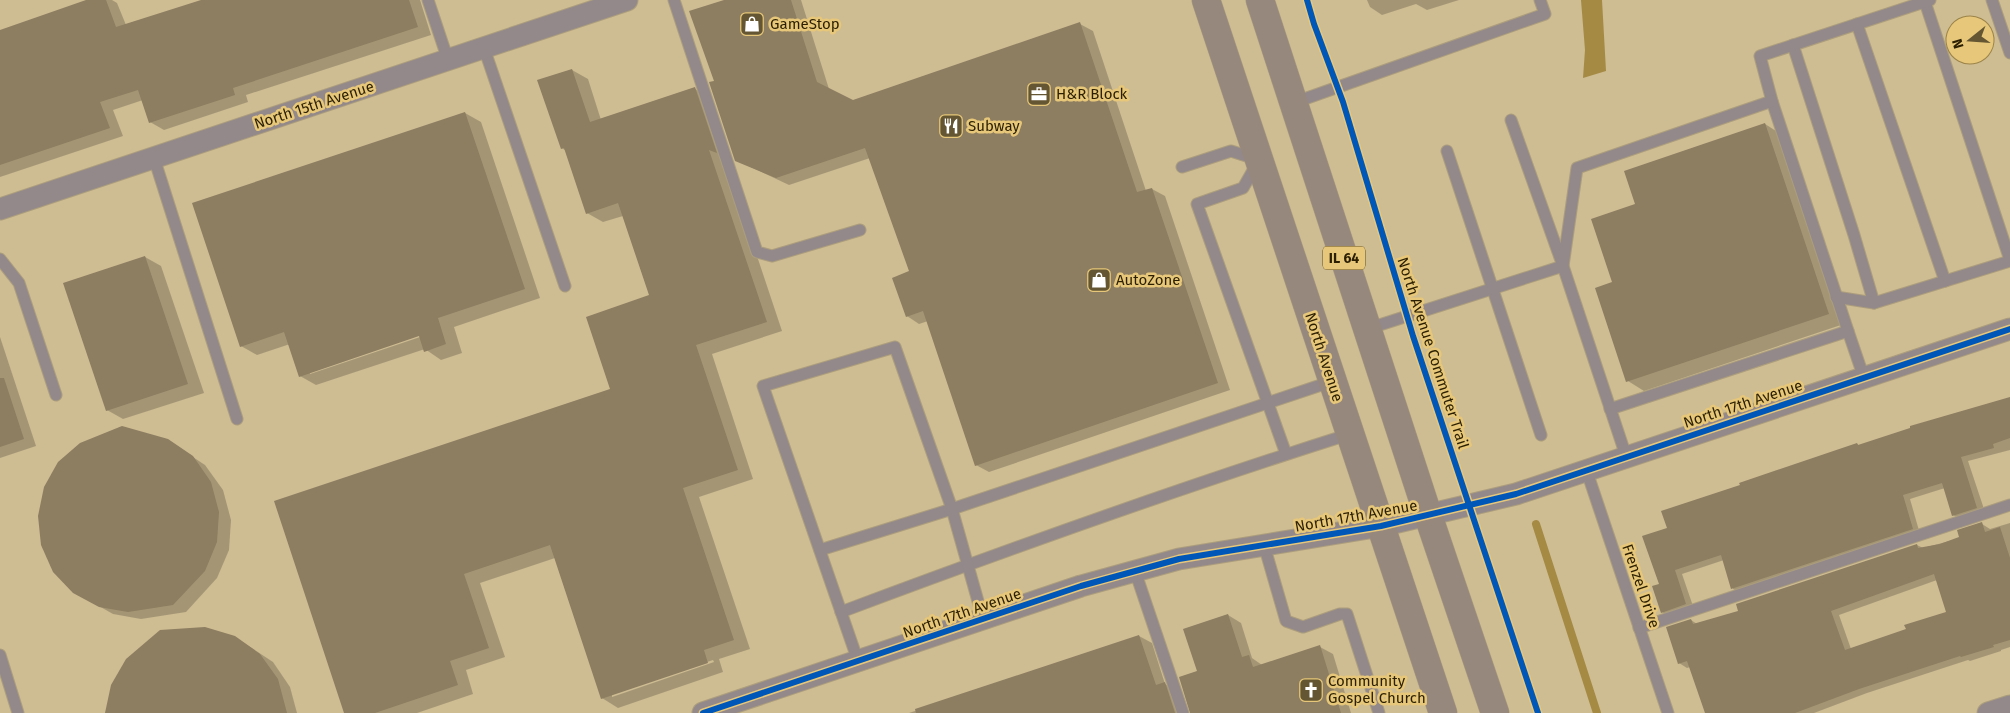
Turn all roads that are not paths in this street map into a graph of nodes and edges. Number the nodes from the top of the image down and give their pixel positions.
1 (428, 0) edge
2 (627, 0) edge
3 (674, 0) edge
4 (1206, 0) edge
5 (1260, 0) edge
6 (1540, 0) edge
7 (1992, 0) edge
8 (1928, 1) edge
9 (1857, 24) junction
10 (1792, 46) junction
11 (484, 48) junction
12 (2010, 53) edge
13 (448, 60) junction
14 (1772, 101) junction
15 (1293, 103) junction
16 (1511, 120) dead end
17 (1447, 151) dead end
18 (154, 158) junction
19 (1259, 160) junction
20 (1182, 166) dead end
21 (0, 209) edge
22 (860, 230) dead end
23 (0, 259) edge
24 (2010, 260) edge
25 (1563, 266) junction
26 (1945, 281) junction
27 (565, 286) dead end
28 (1493, 289) junction
29 (1836, 296) junction
30 (1874, 303) junction
31 (1367, 329) junction
32 (2010, 329) edge
33 (1848, 331) junction
34 (1864, 378) junction
35 (1333, 381) junction
36 (56, 395) dead end
37 (1268, 402) junction
38 (1610, 409) junction
39 (237, 419) dead end
40 (1350, 434) junction
41 (1541, 436) dead end
42 (1286, 454) junction
43 (1626, 456) junction
44 (1576, 473) junction
45 (2010, 505) edge
46 (952, 509) junction
47 (1428, 515) junction
48 (1380, 526) junction
49 (1264, 545) junction
50 (820, 550) junction
51 (967, 564) junction
52 (1135, 571) junction
53 (841, 612) junction
54 (983, 619) junction
55 (1639, 628) junction
56 (0, 656) edge
57 (858, 661) junction
58 (2010, 706) edge
59 (18, 713) edge
60 (703, 713) edge
61 (1183, 713) edge
62 (1379, 713) edge
63 (1443, 713) edge
64 (1495, 713) edge
65 (1668, 713) edge
66 (1988, 713) edge

1 - 13 lane
2 - 11 street, North 15th Avenue
3 - 22 lane
4 - 19 main road, North Avenue
5 - 15 main road, IL 64
6 - 15 lane
7 - 12 lane
8 - 9 lane
8 - 24 lane
9 - 10 lane
9 - 26 lane
10 - 14 lane
10 - 30 lane
11 - 13 street, North 15th Avenue
11 - 27 lane
13 - 18 street, North 15th Avenue
14 - 25 lane
14 - 29 lane
15 - 31 main road, IL 64
16 - 25 lane
17 - 28 lane
18 - 21 street, North 15th Avenue
18 - 39 lane
19 - 20 lane
19 - 35 main road, North Avenue
19 - 37 lane
23 - 36 lane
24 - 26 lane
25 - 28 lane
25 - 38 lane
26 - 30 lane
28 - 31 lane
28 - 41 lane
29 - 30 lane
29 - 33 lane
31 - 47 main road, IL 64
32 - 34 street, North 17th Avenue
33 - 34 lane
33 - 38 lane
34 - 43 street, North 17th Avenue
35 - 37 lane
35 - 40 main road, North Avenue
37 - 42 lane
37 - 46 lane
38 - 43 lane
40 - 42 lane
40 - 48 main road, North Avenue
42 - 51 lane
43 - 44 street, North 17th Avenue
44 - 47 street, North 17th Avenue
44 - 55 lane, Frenzel Drive
45 - 55 lane
46 - 50 lane
46 - 50 lane
46 - 51 lane
47 - 48 street, North 17th Avenue
47 - 64 main road, IL 64
48 - 49 street, North 17th Avenue
48 - 63 main road, North Avenue
49 - 52 street, North 17th Avenue
49 - 62 lane
50 - 53 lane
51 - 53 lane
51 - 54 lane
52 - 54 street, North 17th Avenue
52 - 61 lane
53 - 57 lane
54 - 57 street, North 17th Avenue
55 - 65 lane, Frenzel Drive
56 - 59 lane
57 - 60 street, North 17th Avenue
58 - 66 street

